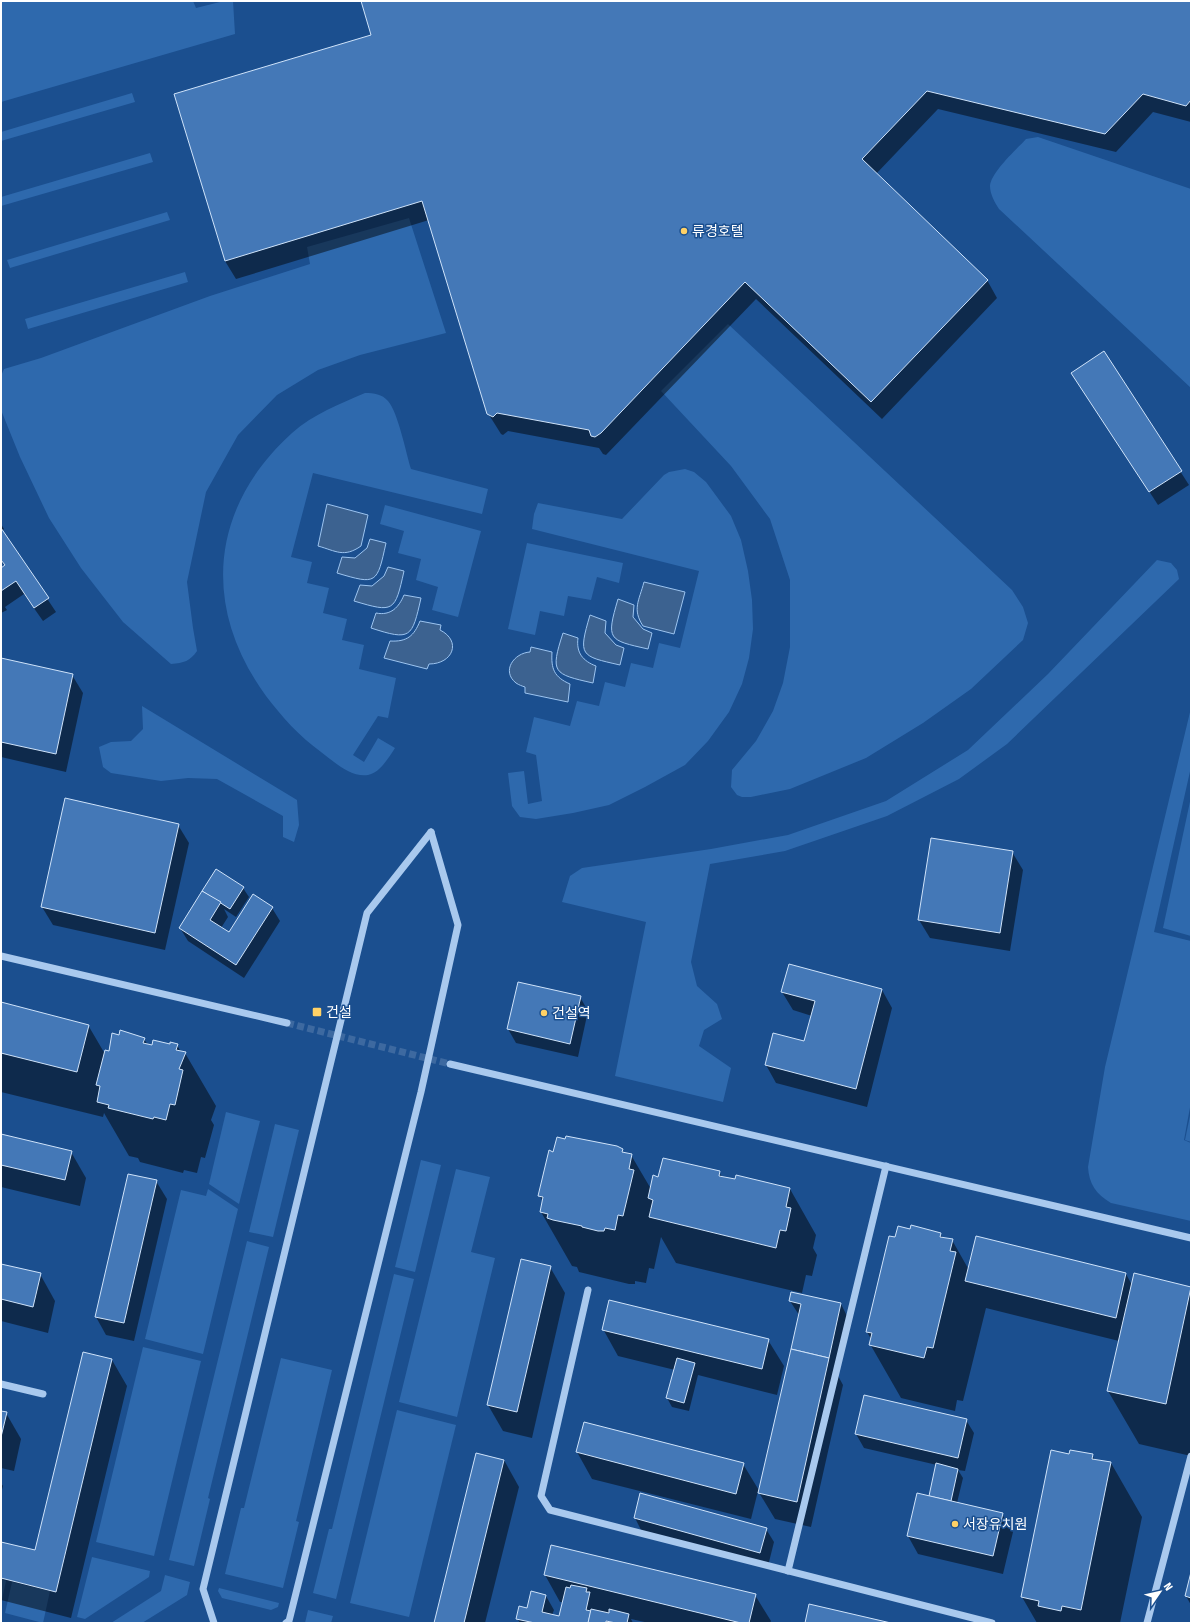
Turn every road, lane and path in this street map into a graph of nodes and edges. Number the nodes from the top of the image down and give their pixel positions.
1 (1, 956) edge
2 (287, 1023) tunnel mouth
3 (450, 1064) tunnel mouth
4 (886, 1166) junction
5 (1191, 1238) edge
6 (588, 1290) dead end
7 (1, 1384) edge
8 (43, 1394) dead end
9 (1191, 1456) edge
10 (788, 1571) junction
11 (214, 1623) edge
12 (286, 1623) edge
13 (992, 1623) edge
14 (1147, 1623) edge

1 - 2 street
3 - 4 street
4 - 5 street
4 - 10 street
6 - 10 street
7 - 8 street
9 - 14 street
10 - 13 street
11 - 12 street

